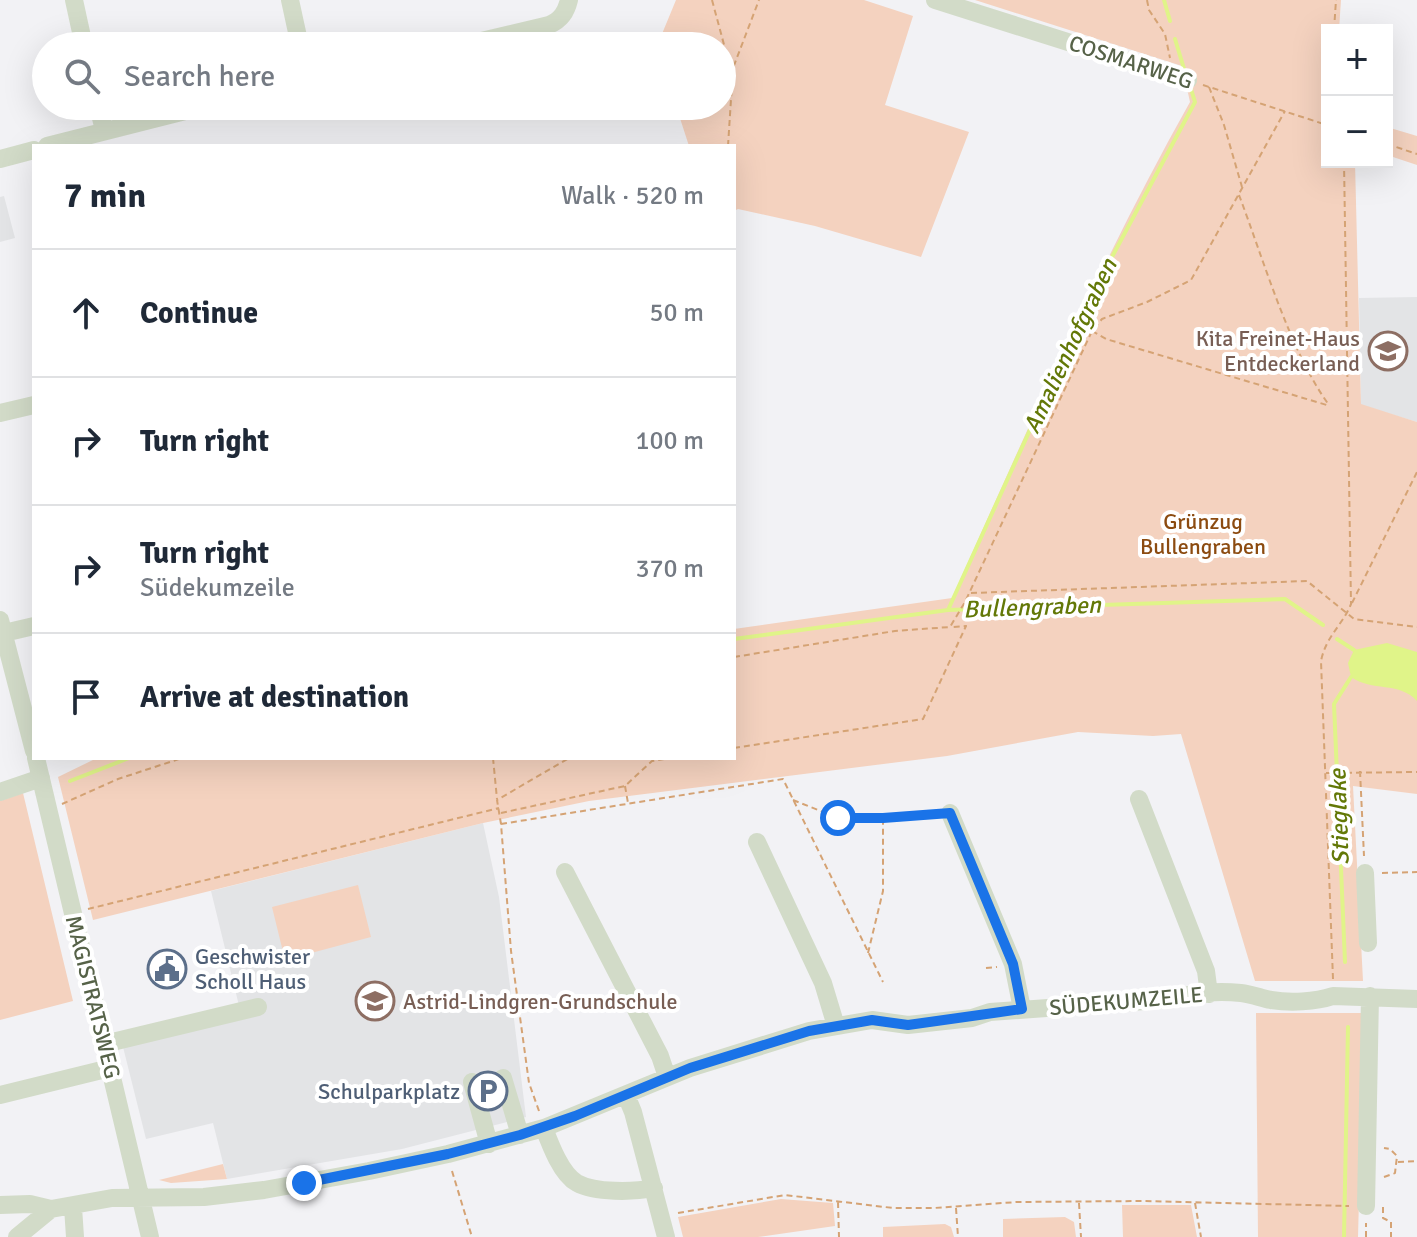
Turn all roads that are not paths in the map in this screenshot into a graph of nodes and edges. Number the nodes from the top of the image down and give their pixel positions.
1 (74, 0) edge
2 (290, 0) edge
3 (569, 0) edge
4 (935, 0) edge
5 (81, 32) edge
6 (297, 32) edge
7 (519, 32) edge
8 (1180, 78) road end
9 (102, 120) edge
10 (146, 120) edge
11 (104, 130) junction
12 (54, 144) edge
13 (32, 151) edge
14 (0, 159) edge
15 (32, 405) edge
16 (0, 413) edge
17 (2, 626) edge
18 (32, 626) edge
19 (32, 743) edge
20 (36, 760) edge
21 (41, 778) junction
22 (0, 792) edge
23 (1139, 799) dead end
24 (950, 813) road end
25 (757, 842) dead end
26 (565, 872) dead end
27 (1365, 873) road end
28 (1368, 943) dead end
29 (1209, 994) junction
30 (1370, 996) junction
31 (1417, 999) edge
32 (258, 1007) dead end
33 (1022, 1009) junction
34 (836, 1026) junction
35 (104, 1044) junction
36 (110, 1068) junction
37 (667, 1077) junction
38 (503, 1078) dead end
39 (472, 1082) dead end
40 (0, 1095) edge
41 (626, 1095) junction
42 (544, 1128) junction
43 (520, 1135) junction
44 (489, 1144) junction
45 (654, 1188) junction
46 (141, 1198) junction
47 (4, 1205) edge
48 (1369, 1205) road end
49 (73, 1207) junction
50 (51, 1209) junction
51 (18, 1235) edge
52 (75, 1237) edge
53 (150, 1237) edge
54 (666, 1237) edge

1 - 5 street
2 - 6 street
3 - 7 street
4 - 8 street, COSMARWEG
9 - 11 street
10 - 11 street
11 - 12 street
13 - 14 street
15 - 16 street
17 - 18 street
17 - 19 street
20 - 21 street, MAGISTRATSWEG
21 - 22 street
21 - 35 street, MAGISTRATSWEG
23 - 29 street
24 - 33 street
25 - 34 street
26 - 37 street
27 - 28 street
29 - 30 street, SÜDEKUMZEILE
29 - 33 street, SÜDEKUMZEILE
30 - 31 street, SÜDEKUMZEILE
30 - 48 street
32 - 35 street
33 - 34 street, SÜDEKUMZEILE
34 - 37 street, SÜDEKUMZEILE
35 - 36 street, MAGISTRATSWEG
36 - 40 street
36 - 46 street, MAGISTRATSWEG
37 - 41 street, SÜDEKUMZEILE
38 - 43 street
39 - 44 street
41 - 42 street, SÜDEKUMZEILE
41 - 45 street
42 - 43 street, SÜDEKUMZEILE
42 - 45 street
43 - 44 street, SÜDEKUMZEILE
44 - 46 street, SÜDEKUMZEILE
45 - 54 street
46 - 49 street, SÜDEKUMZEILE
46 - 53 street, MAGISTRATSWEG
47 - 50 street, SÜDEKUMZEILE
47 - 51 street
49 - 50 street, SÜDEKUMZEILE
49 - 52 street
50 - 51 street

